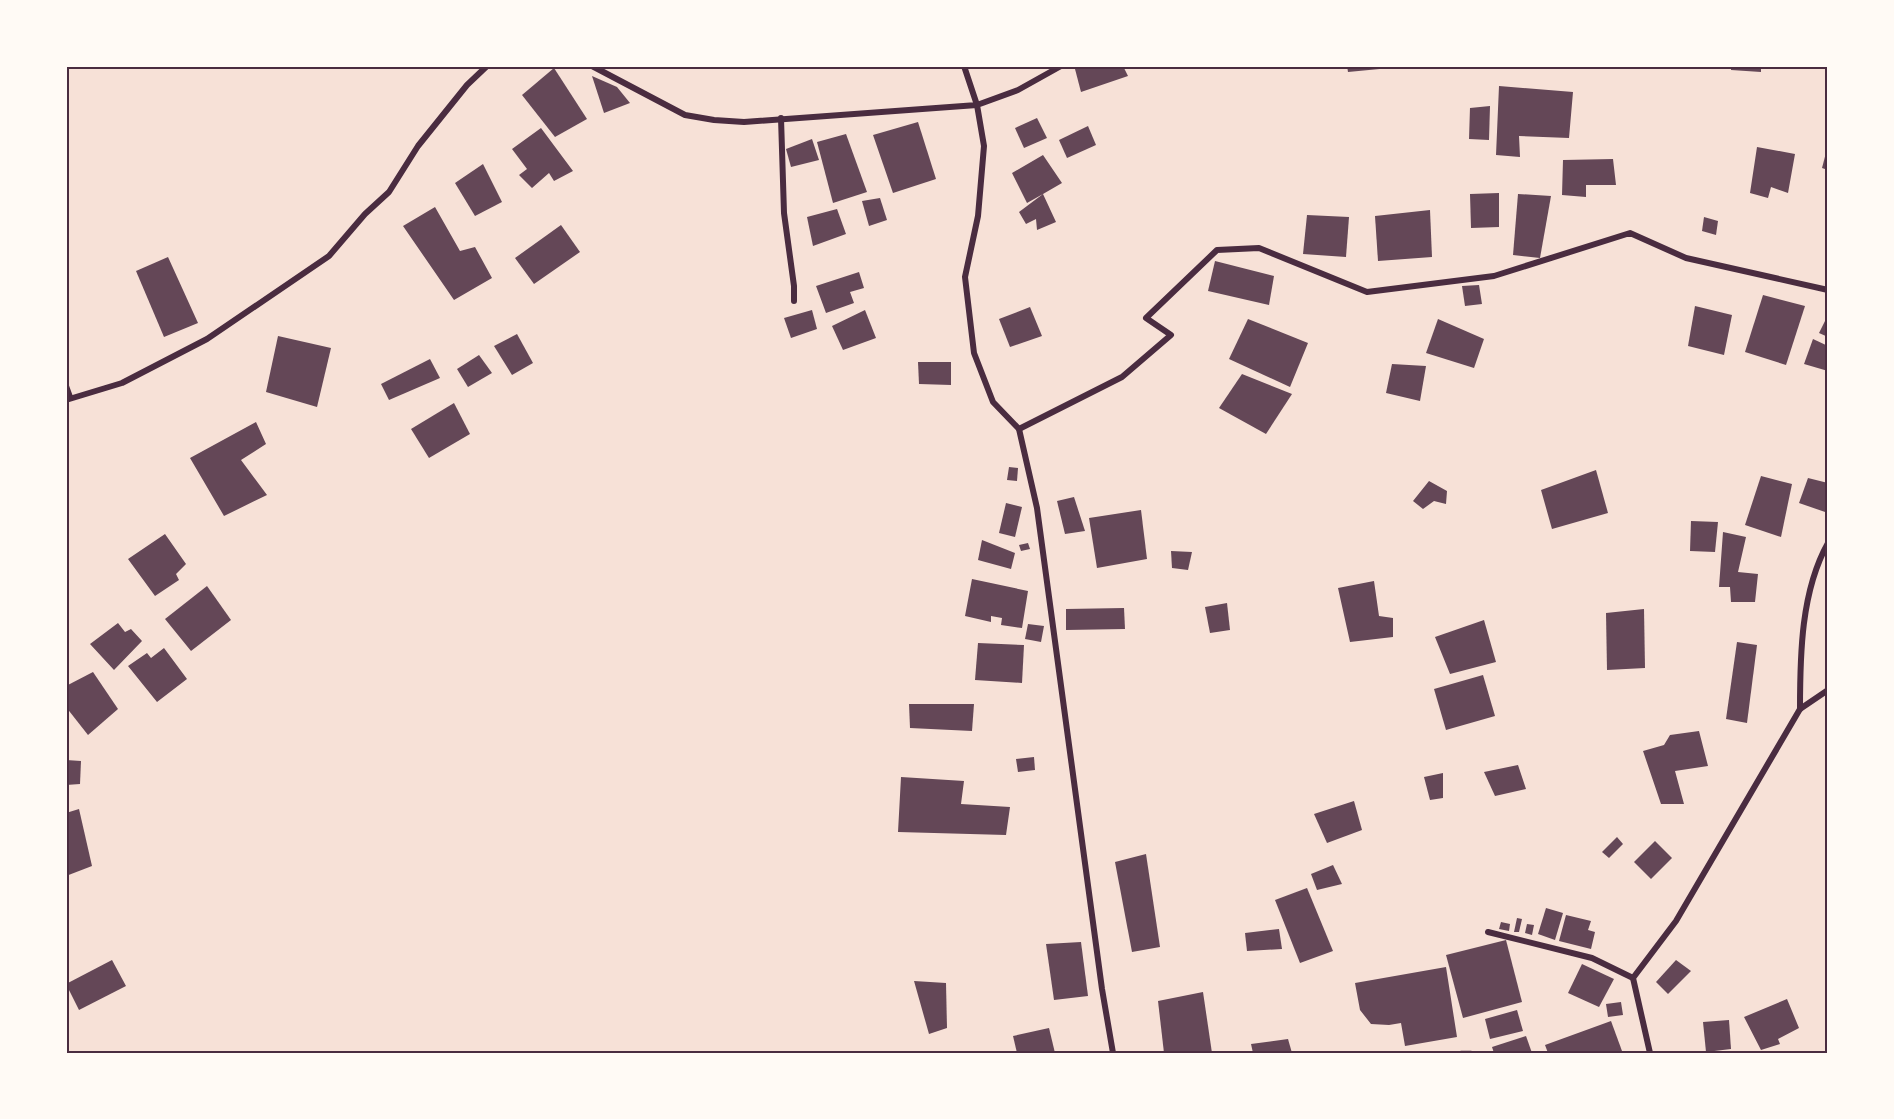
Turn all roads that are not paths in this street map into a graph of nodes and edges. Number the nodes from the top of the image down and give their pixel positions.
1 (487, 66) edge
2 (592, 66) edge
3 (964, 66) edge
4 (1061, 66) edge
5 (977, 105) junction
6 (781, 118) junction
7 (1828, 290) edge
8 (794, 301) dead end
9 (66, 386) edge
10 (68, 399) edge
11 (1019, 429) junction
12 (1828, 543) edge
13 (1828, 690) edge
14 (1800, 709) junction
15 (1488, 932) dead end
16 (1633, 978) junction
17 (1113, 1053) edge
18 (1461, 1053) edge
19 (1471, 1053) edge
20 (1650, 1053) edge

1 - 10 street
2 - 6 street
3 - 5 street
4 - 5 street
5 - 6 street
5 - 11 street
6 - 8 street
7 - 11 street
9 - 10 street
11 - 17 street
12 - 14 street
13 - 14 street
14 - 16 street
15 - 16 street
16 - 20 street
18 - 19 lane

